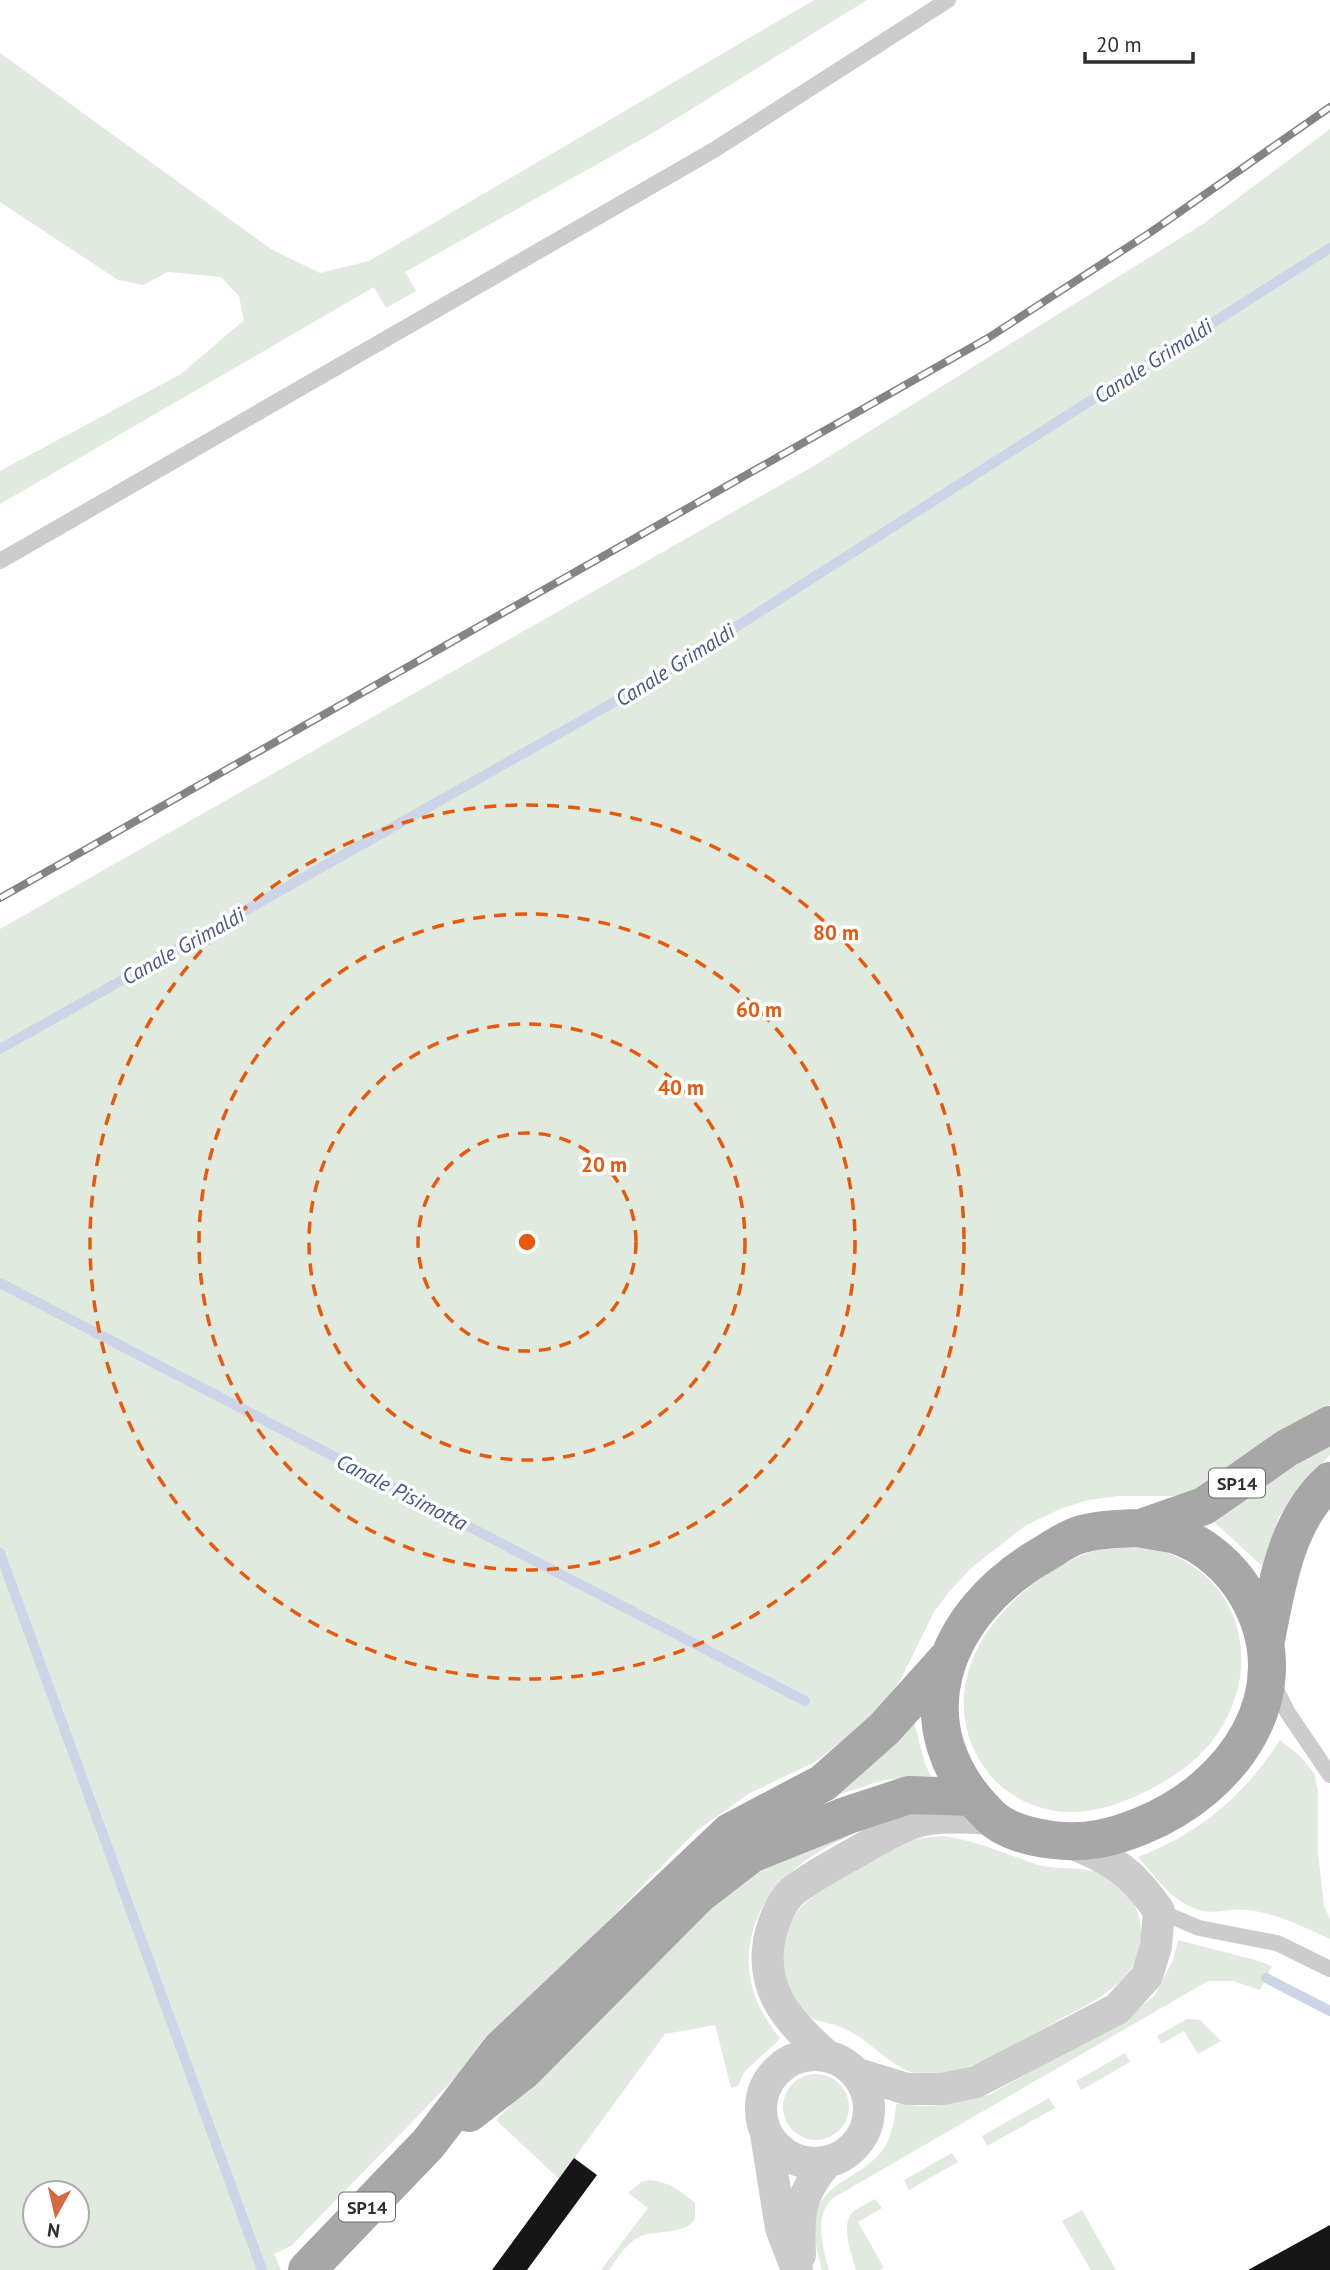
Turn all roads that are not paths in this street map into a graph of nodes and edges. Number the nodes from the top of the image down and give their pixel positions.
1 (948, 0) edge
2 (0, 561) edge
3 (1330, 1425) edge
4 (1330, 1480) edge
5 (1139, 1528) junction
6 (950, 1655) junction
7 (1267, 1657) junction
8 (1330, 1774) edge
9 (982, 1808) junction
10 (1071, 1843) junction
11 (1159, 1911) junction
12 (1330, 1969) edge
13 (826, 2055) junction
14 (858, 2074) junction
15 (766, 2134) junction
16 (428, 2144) junction
17 (827, 2162) junction
18 (307, 2270) edge
19 (799, 2270) edge

1 - 2 lane
3 - 5 main road, SP14
4 - 7 main road
5 - 6 main road
5 - 7 main road
6 - 9 main road
6 - 16 main road
7 - 8 lane
7 - 10 main road
9 - 10 main road
9 - 13 street
9 - 16 main road
10 - 11 street
11 - 12 lane
11 - 14 street
13 - 14 street
13 - 15 street
14 - 17 street
15 - 17 street
15 - 19 street
16 - 18 main road, SP14
17 - 19 street

